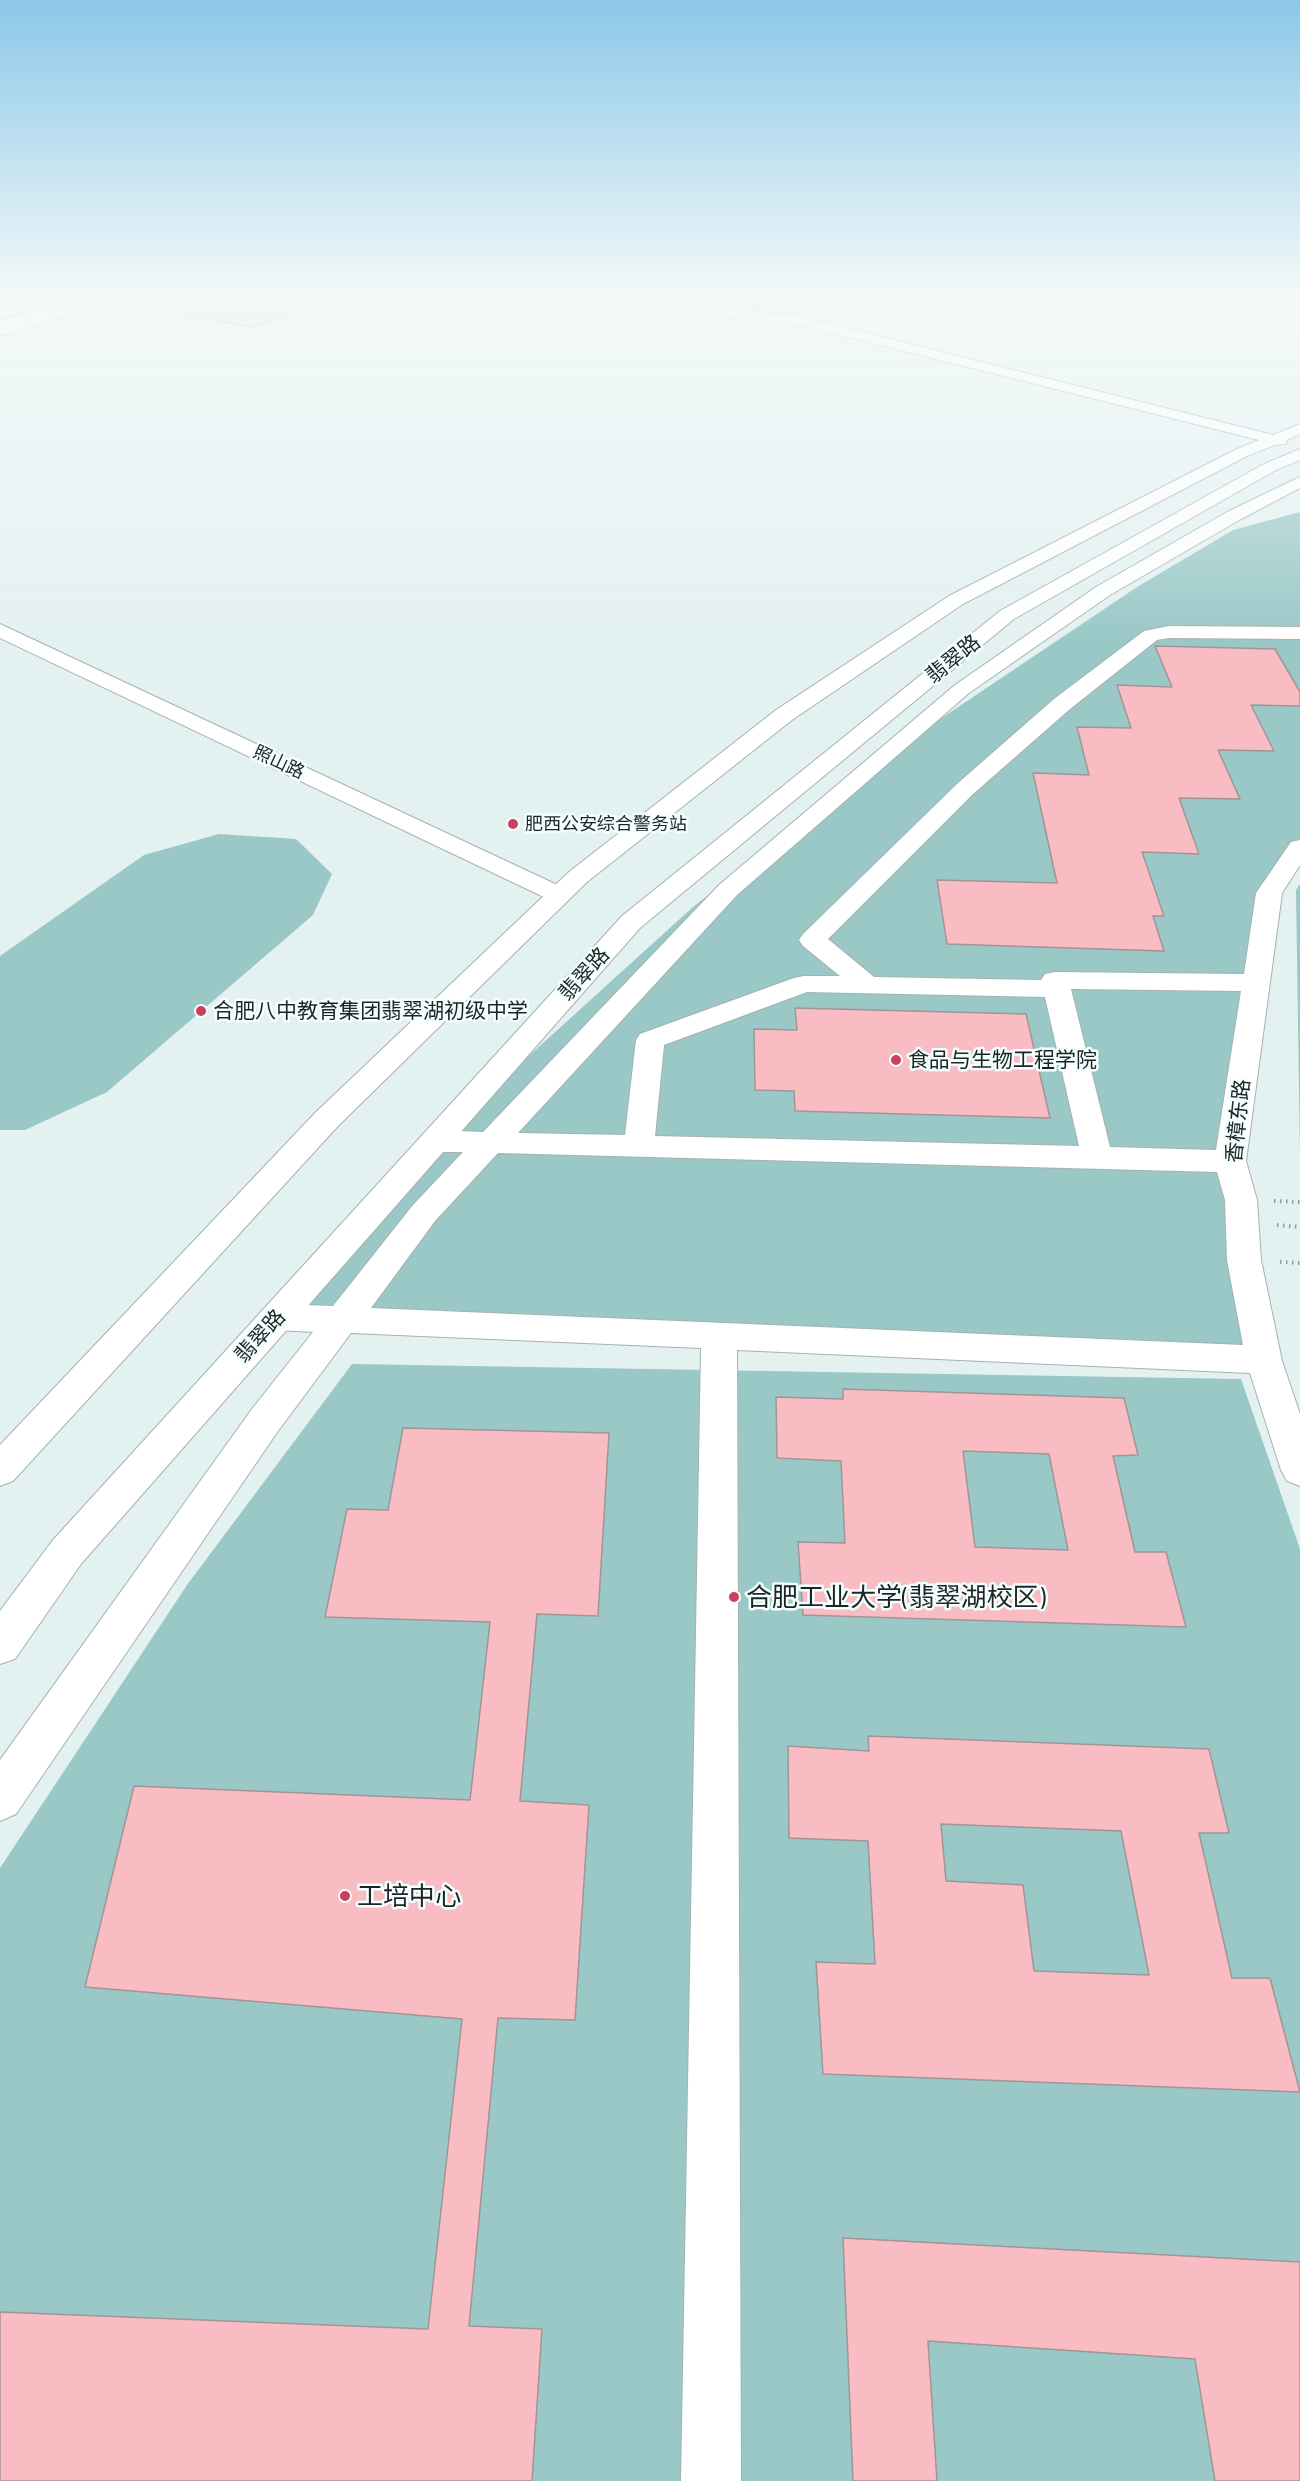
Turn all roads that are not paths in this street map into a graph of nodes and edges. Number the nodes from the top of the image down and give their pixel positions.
1 (1180, 411) edge
2 (1193, 411) edge
3 (1295, 439) edge
4 (1300, 482) edge
5 (0, 630) edge
6 (1300, 633) edge
7 (1300, 847) edge
8 (559, 895) junction
9 (1256, 983) junction
10 (867, 985) junction
11 (1057, 989) junction
12 (435, 1141) junction
13 (491, 1142) junction
14 (639, 1146) junction
15 (1097, 1158) junction
16 (1230, 1161) junction
17 (277, 1317) junction
18 (342, 1320) junction
19 (718, 1335) junction
20 (1264, 1361) junction
21 (0, 1470) edge
22 (1300, 1470) edge
23 (0, 1645) edge
24 (0, 1798) edge
25 (711, 2481) edge

1 - 3 main road
2 - 3 main road
3 - 8 main road
3 - 12 main road, 翡翠路
4 - 13 main road
5 - 8 main road, 照山路
6 - 10 main road
7 - 9 main road, 香樟东路
8 - 21 main road
9 - 11 main road
9 - 16 main road, 香樟东路
10 - 11 main road
10 - 14 main road
11 - 15 main road
12 - 13 main road
12 - 17 main road, 翡翠路
13 - 14 main road
13 - 18 main road
14 - 15 main road
15 - 16 main road
16 - 20 main road, 香樟东路
17 - 18 main road
17 - 23 main road, 翡翠路
18 - 19 main road
18 - 24 main road
19 - 20 main road
19 - 25 main road
20 - 22 main road, 香樟东路

